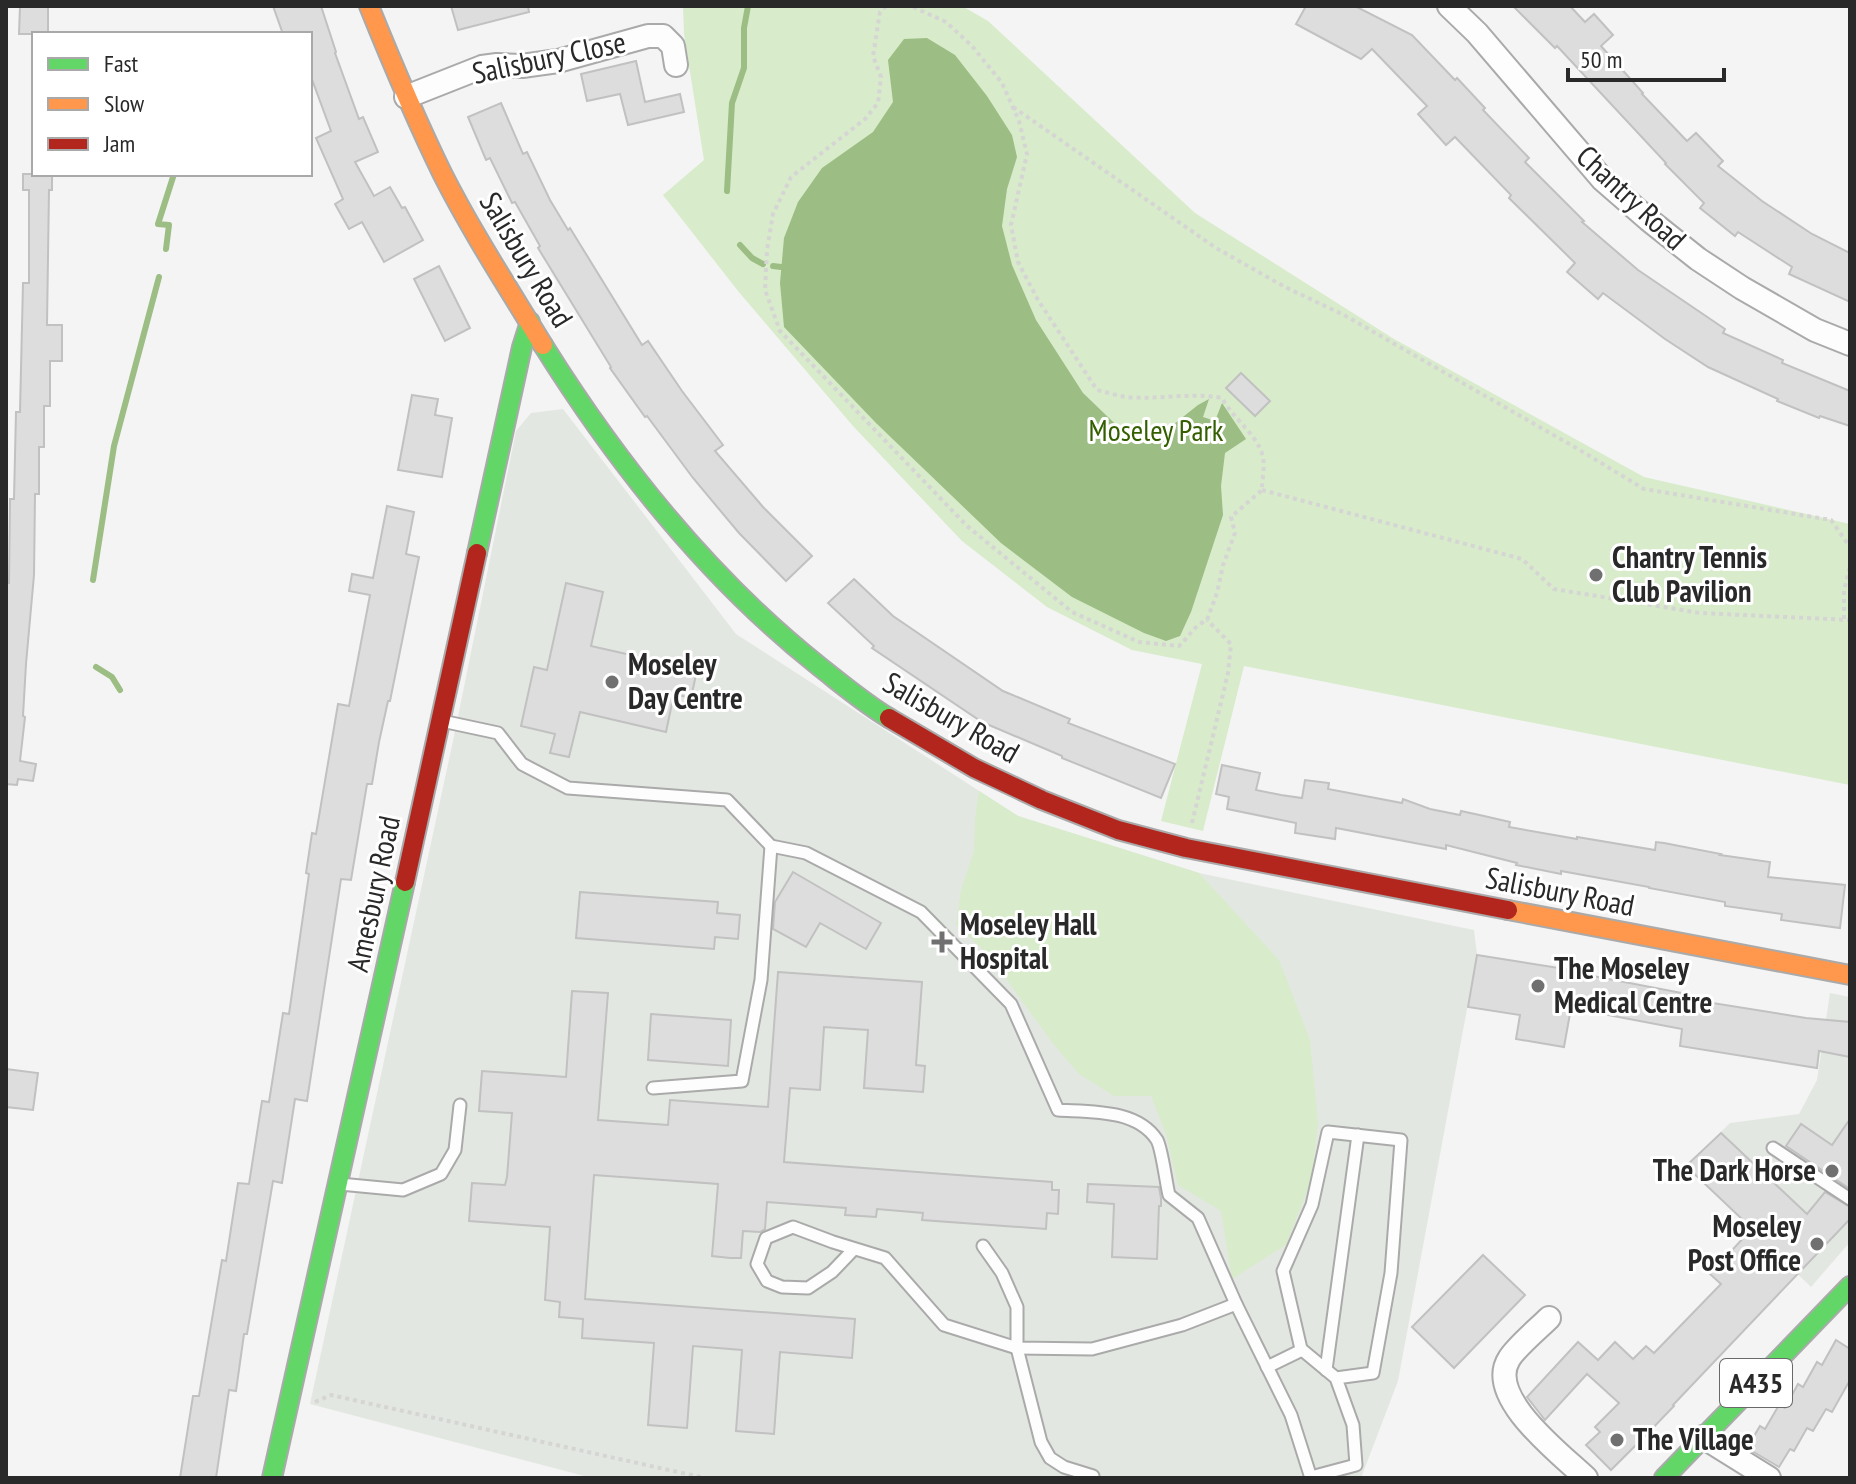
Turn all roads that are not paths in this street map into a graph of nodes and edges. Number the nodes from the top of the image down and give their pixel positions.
1 (369, 6) edge
2 (1449, 6) edge
3 (676, 65) dead end
4 (406, 97) junction
5 (530, 322) junction
6 (1850, 344) edge
7 (441, 721) junction
8 (771, 846) junction
9 (1850, 975) edge
10 (653, 1088) dead end
11 (460, 1105) dead end
12 (1358, 1135) junction
13 (1773, 1148) dead end
14 (339, 1184) junction
15 (1850, 1199) edge
16 (983, 1246) dead end
17 (854, 1249) junction
18 (1849, 1288) edge
19 (1236, 1304) junction
20 (1549, 1318) dead end
21 (1017, 1348) junction
22 (1302, 1350) junction
23 (1267, 1367) junction
24 (1326, 1370) junction
25 (1336, 1378) junction
26 (1703, 1437) junction
27 (1093, 1476) edge
28 (272, 1478) edge
29 (1311, 1478) edge
30 (1586, 1478) edge
31 (1664, 1478) edge
32 (1769, 1478) edge

1 - 4 main road, Salisbury Road
2 - 6 street, Chantry Road
3 - 4 street, Salisbury Close
4 - 5 main road, Salisbury Road
5 - 7 main road, Amesbury Road
5 - 9 main road, Salisbury Road
7 - 8 lane
7 - 14 main road, Amesbury Road
8 - 10 lane
8 - 19 lane
11 - 14 lane
12 - 22 lane
12 - 24 lane
12 - 25 lane
13 - 15 lane
14 - 28 main road, Amesbury Road
16 - 21 lane
17 - 17 lane
17 - 21 lane
18 - 26 main road, A435
19 - 21 lane
19 - 23 lane
20 - 30 street
21 - 27 lane
22 - 23 lane
22 - 24 lane
23 - 29 lane
24 - 25 lane
25 - 29 lane
26 - 31 main road, A435
26 - 32 street

